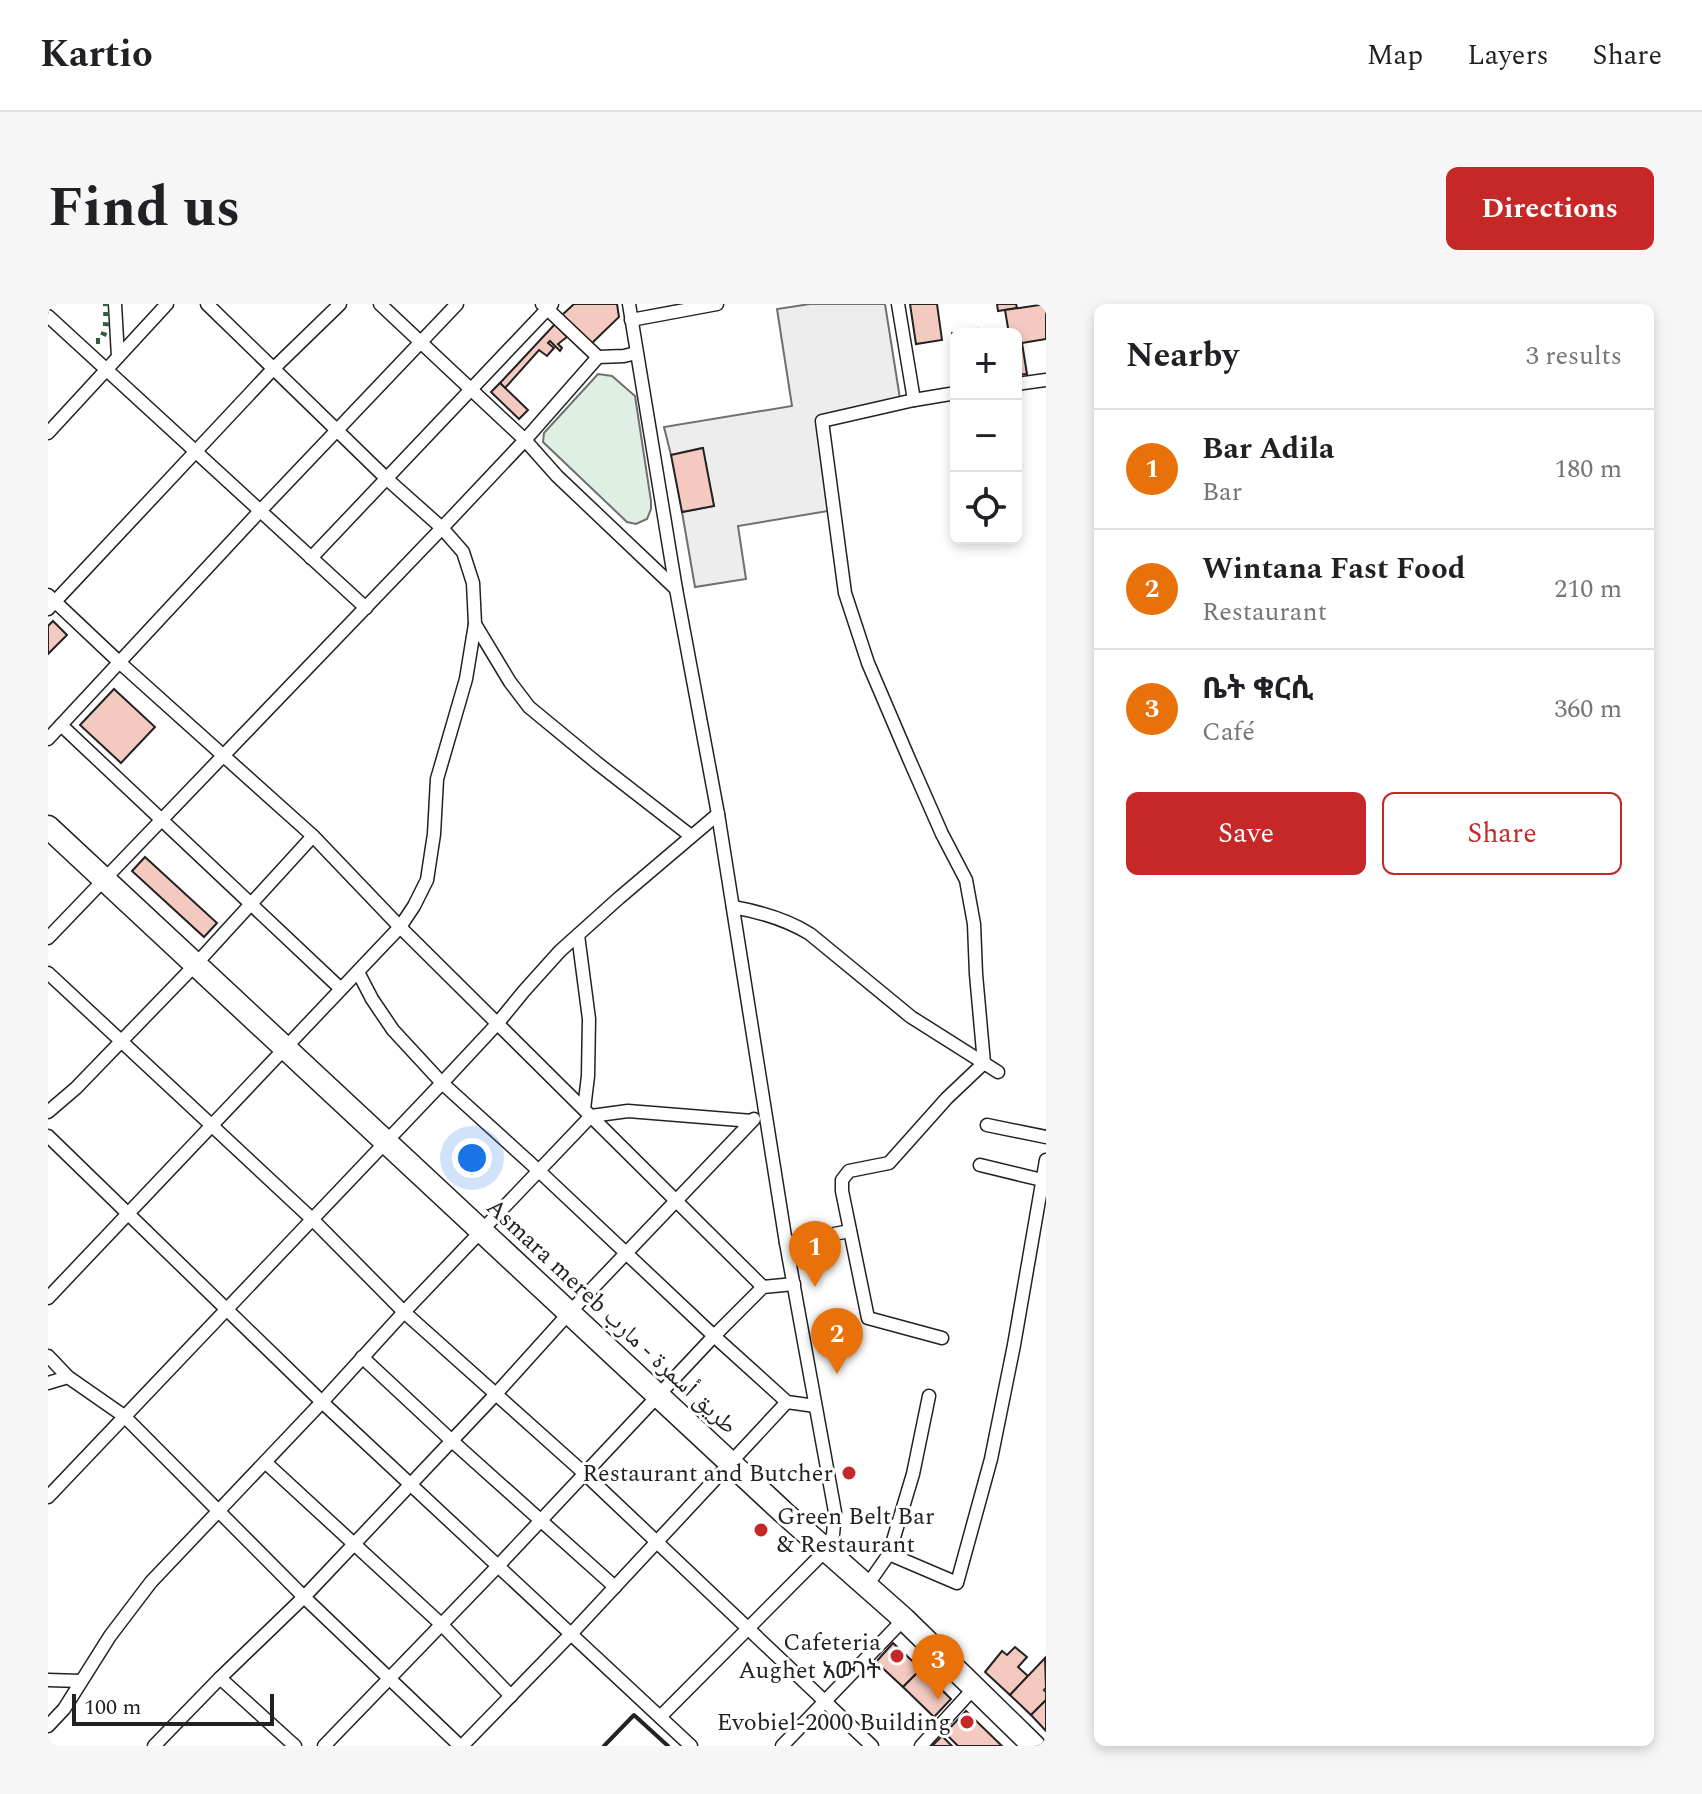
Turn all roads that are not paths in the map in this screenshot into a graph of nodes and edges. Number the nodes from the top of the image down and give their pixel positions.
1 (115, 304) edge
2 (167, 304) edge
3 (207, 304) edge
4 (340, 304) edge
5 (380, 304) edge
6 (457, 304) edge
7 (629, 304) edge
8 (717, 304) edge
9 (898, 304) edge
10 (547, 306) edge
11 (48, 316) edge
12 (631, 320) junction
13 (420, 343) junction
14 (636, 353) junction
15 (118, 357) junction
16 (598, 357) junction
17 (273, 369) junction
18 (107, 371) junction
19 (1046, 380) edge
20 (1022, 383) edge
21 (471, 391) junction
22 (950, 394) edge
23 (914, 400) junction
24 (337, 430) junction
25 (48, 433) edge
26 (525, 440) junction
27 (196, 451) junction
28 (387, 479) junction
29 (260, 511) junction
30 (442, 528) junction
31 (311, 558) junction
32 (676, 589) junction
33 (50, 602) edge
34 (366, 608) junction
35 (475, 624) junction
36 (119, 662) junction
37 (61, 725) junction
38 (48, 739) edge
39 (222, 755) junction
40 (718, 814) junction
41 (160, 820) junction
42 (48, 827) edge
43 (313, 836) junction
44 (691, 836) junction
45 (105, 879) junction
46 (251, 903) junction
47 (733, 907) junction
48 (400, 927) junction
49 (578, 935) junction
50 (48, 938) edge
51 (196, 964) junction
52 (358, 972) junction
53 (48, 973) edge
54 (341, 989) junction
55 (497, 1024) junction
56 (120, 1041) junction
57 (286, 1048) junction
58 (984, 1063) junction
59 (998, 1072) dead end
60 (442, 1083) junction
61 (765, 1109) junction
62 (48, 1112) edge
63 (588, 1112) junction
64 (752, 1121) junction
65 (987, 1125) dead end
66 (212, 1126) junction
67 (48, 1136) edge
68 (1046, 1137) edge
69 (386, 1141) junction
70 (1046, 1160) edge
71 (980, 1165) dead end
72 (539, 1171) junction
73 (1042, 1180) junction
74 (677, 1200) junction
75 (130, 1213) junction
76 (312, 1219) junction
77 (482, 1231) junction
78 (850, 1231) junction
79 (786, 1243) junction
80 (626, 1253) junction
81 (794, 1284) junction
82 (763, 1287) junction
83 (48, 1298) edge
84 (226, 1309) junction
85 (404, 1312) junction
86 (569, 1313) junction
87 (714, 1336) junction
88 (942, 1338) dead end
89 (48, 1356) edge
90 (362, 1357) junction
91 (68, 1377) junction
92 (48, 1383) edge
93 (495, 1395) junction
94 (658, 1396) junction
95 (929, 1396) dead end
96 (322, 1402) junction
97 (787, 1402) junction
98 (815, 1406) junction
99 (124, 1416) junction
100 (452, 1441) junction
101 (265, 1462) junction
102 (731, 1462) junction
103 (584, 1473) junction
104 (411, 1485) junction
105 (48, 1497) edge
106 (218, 1511) junction
107 (540, 1521) junction
108 (657, 1542) junction
109 (355, 1543) junction
110 (825, 1551) junction
111 (889, 1554) junction
112 (498, 1566) junction
113 (615, 1587) junction
114 (866, 1587) junction
115 (304, 1597) junction
116 (904, 1619) junction
117 (442, 1625) junction
118 (748, 1627) junction
119 (571, 1634) junction
120 (220, 1678) junction
121 (391, 1678) junction
122 (48, 1680) edge
123 (81, 1681) junction
124 (975, 1687) junction
125 (511, 1696) junction
126 (824, 1701) junction
127 (660, 1717) junction
128 (48, 1726) edge
129 (154, 1746) edge
130 (295, 1746) edge
131 (324, 1746) edge
132 (461, 1746) edge
133 (691, 1746) edge
134 (782, 1746) edge
135 (872, 1746) edge
136 (921, 1746) edge
137 (1034, 1746) edge

1 - 15 street
2 - 15 street
3 - 17 street
4 - 17 street
5 - 13 street
6 - 13 street
7 - 12 street
8 - 12 street
9 - 23 street
10 - 16 street
10 - 21 street
11 - 18 street
12 - 14 street
13 - 21 street
13 - 24 street
14 - 16 street
14 - 32 street
15 - 18 street
16 - 26 street
17 - 24 street
17 - 27 street
18 - 25 street
18 - 27 street
19 - 20 street
21 - 26 street
21 - 28 street
22 - 23 street
23 - 58 street
24 - 28 street
24 - 29 street
26 - 30 street
26 - 32 street
27 - 29 street
27 - 33 street
28 - 30 street
28 - 31 street
29 - 31 street
29 - 36 street
30 - 34 street
30 - 35 street
31 - 34 street
32 - 40 street
33 - 36 street
34 - 39 street
35 - 44 street
35 - 48 street
36 - 37 street
36 - 39 street
37 - 38 street
37 - 41 street
39 - 41 street
39 - 43 street
40 - 44 street
40 - 47 street
41 - 45 street
41 - 46 street
42 - 45 highway, Asmara mereb طريق أسمرة - مارب
43 - 46 street
43 - 48 street
44 - 49 street
45 - 50 street
45 - 51 highway, Asmara mereb طريق أسمرة - مارب
46 - 51 street
46 - 54 street
47 - 58 street
47 - 61 street
48 - 52 street
48 - 55 street
49 - 55 street
49 - 63 street
51 - 56 street
51 - 57 highway, Asmara mereb طريق أسمرة - مارب
52 - 54 street
52 - 60 street
53 - 56 street
54 - 57 street
55 - 60 street
55 - 63 street
56 - 62 street
56 - 66 street
57 - 66 street
57 - 69 highway, Asmara mereb طريق أسمرة - مارب
58 - 59 street
58 - 78 street
60 - 69 street
60 - 72 street
61 - 64 street
61 - 79 street
63 - 64 street
63 - 72 street
63 - 74 street
64 - 74 street
65 - 68 street
66 - 75 street
66 - 76 street
67 - 75 street
69 - 76 street
69 - 77 highway, Asmara mereb طريق أسمرة - مارب
70 - 73 street
71 - 73 street
72 - 77 street
72 - 80 street
73 - 111 street
74 - 80 street
74 - 82 street
75 - 83 street
75 - 84 street
76 - 84 street
76 - 85 street
77 - 85 street
77 - 86 highway, Asmara mereb طريق أسمرة - مارب
78 - 79 street
78 - 88 street
79 - 81 street
80 - 86 street
80 - 87 street
81 - 82 street
81 - 98 street
82 - 87 street
84 - 96 street
84 - 99 street
85 - 90 street
85 - 93 street
86 - 93 street
86 - 94 highway, Asmara mereb طريق أسمرة - مارب
87 - 94 street
87 - 97 street
89 - 91 street
90 - 96 street
90 - 100 street
91 - 92 street
91 - 99 street
93 - 100 street
93 - 103 street
94 - 102 highway, Asmara mereb طريق أسمرة - مارب
94 - 103 street
95 - 111 street
96 - 101 street
96 - 104 street
97 - 98 street
97 - 102 street
98 - 110 street
99 - 105 street
99 - 106 street
100 - 104 street
100 - 107 street
101 - 106 street
101 - 109 street
102 - 108 street
102 - 110 highway, Asmara mereb طريق أسمرة - مارب
103 - 107 street
103 - 108 street
104 - 109 street
104 - 112 street
106 - 115 street
106 - 123 street
107 - 112 street
107 - 113 street
108 - 113 street
108 - 118 street
109 - 115 street
109 - 117 street
110 - 114 highway, Asmara mereb طريق أسمرة - مارب
110 - 118 street
111 - 114 street
112 - 117 street
112 - 119 street
113 - 119 street
114 - 116 highway, Asmara mereb طريق أسمرة - مارب
115 - 120 street
115 - 121 street
116 - 124 highway, Asmara mereb طريق أسمرة - مارب
116 - 126 street
117 - 121 street
117 - 125 street
118 - 126 street
118 - 127 street
119 - 125 street
119 - 127 street
120 - 129 street
120 - 130 street
121 - 131 street
121 - 132 street
122 - 123 street
123 - 128 street
124 - 136 street
124 - 137 highway, Asmara mereb طريق أسمرة - مارب
125 - 132 street
126 - 134 street
126 - 135 street
127 - 133 street

